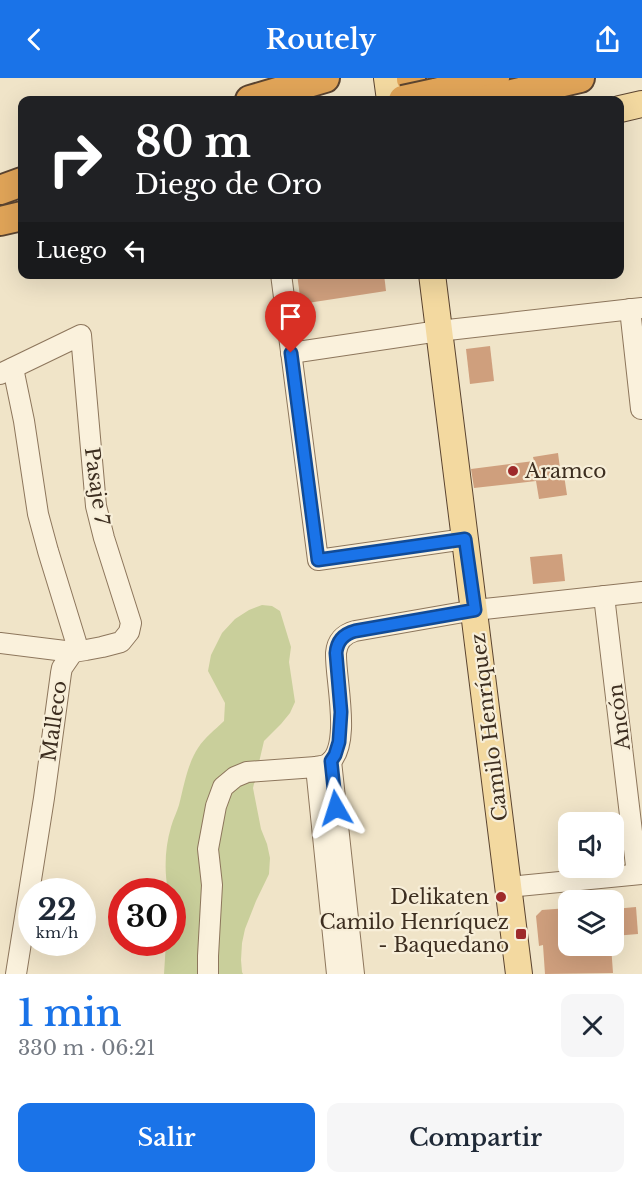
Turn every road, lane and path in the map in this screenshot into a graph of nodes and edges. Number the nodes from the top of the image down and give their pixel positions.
1 (325, 78) edge
2 (495, 78) edge
3 (580, 78) edge
4 (410, 87) edge
5 (264, 96) edge
6 (396, 96) edge
7 (503, 96) edge
8 (642, 104) edge
9 (624, 108) edge
10 (18, 183) edge
11 (0, 190) edge
12 (18, 194) edge
13 (0, 199) edge
14 (18, 219) edge
15 (0, 222) edge
16 (281, 279) edge
17 (426, 279) edge
18 (433, 279) edge
19 (435, 302) junction
20 (636, 309) edge
21 (439, 331) junction
22 (291, 353) junction
23 (7, 371) edge
24 (641, 409) edge
25 (465, 539) junction
26 (642, 592) edge
27 (604, 596) junction
28 (475, 610) junction
29 (0, 644) edge
30 (72, 652) junction
31 (324, 764) junction
32 (640, 874) edge
33 (508, 887) junction
34 (16, 974) edge
35 (208, 974) edge
36 (337, 974) edge
37 (354, 974) edge
38 (519, 974) edge

1 - 5 highway
2 - 4 highway
3 - 7 highway
4 - 6 main road
8 - 9 main road
10 - 11 highway
12 - 13 highway
14 - 15 highway
16 - 22 street
17 - 19 main road, Camilo Henríquez
18 - 19 main road, Camilo Henríquez
19 - 21 main road, Camilo Henríquez
20 - 21 street
20 - 24 street
21 - 22 street
21 - 25 main road, Camilo Henríquez
22 - 25 street
23 - 30 street, Malleco
23 - 30 street, Pasaje 7
25 - 28 main road, Camilo Henríquez
26 - 27 street
27 - 28 street
27 - 32 street, Ancón
28 - 31 street
28 - 33 main road, Camilo Henríquez
29 - 30 street
30 - 34 street, Malleco
31 - 35 street
31 - 36 street
31 - 37 street
32 - 33 street
33 - 38 main road, Camilo Henríquez

